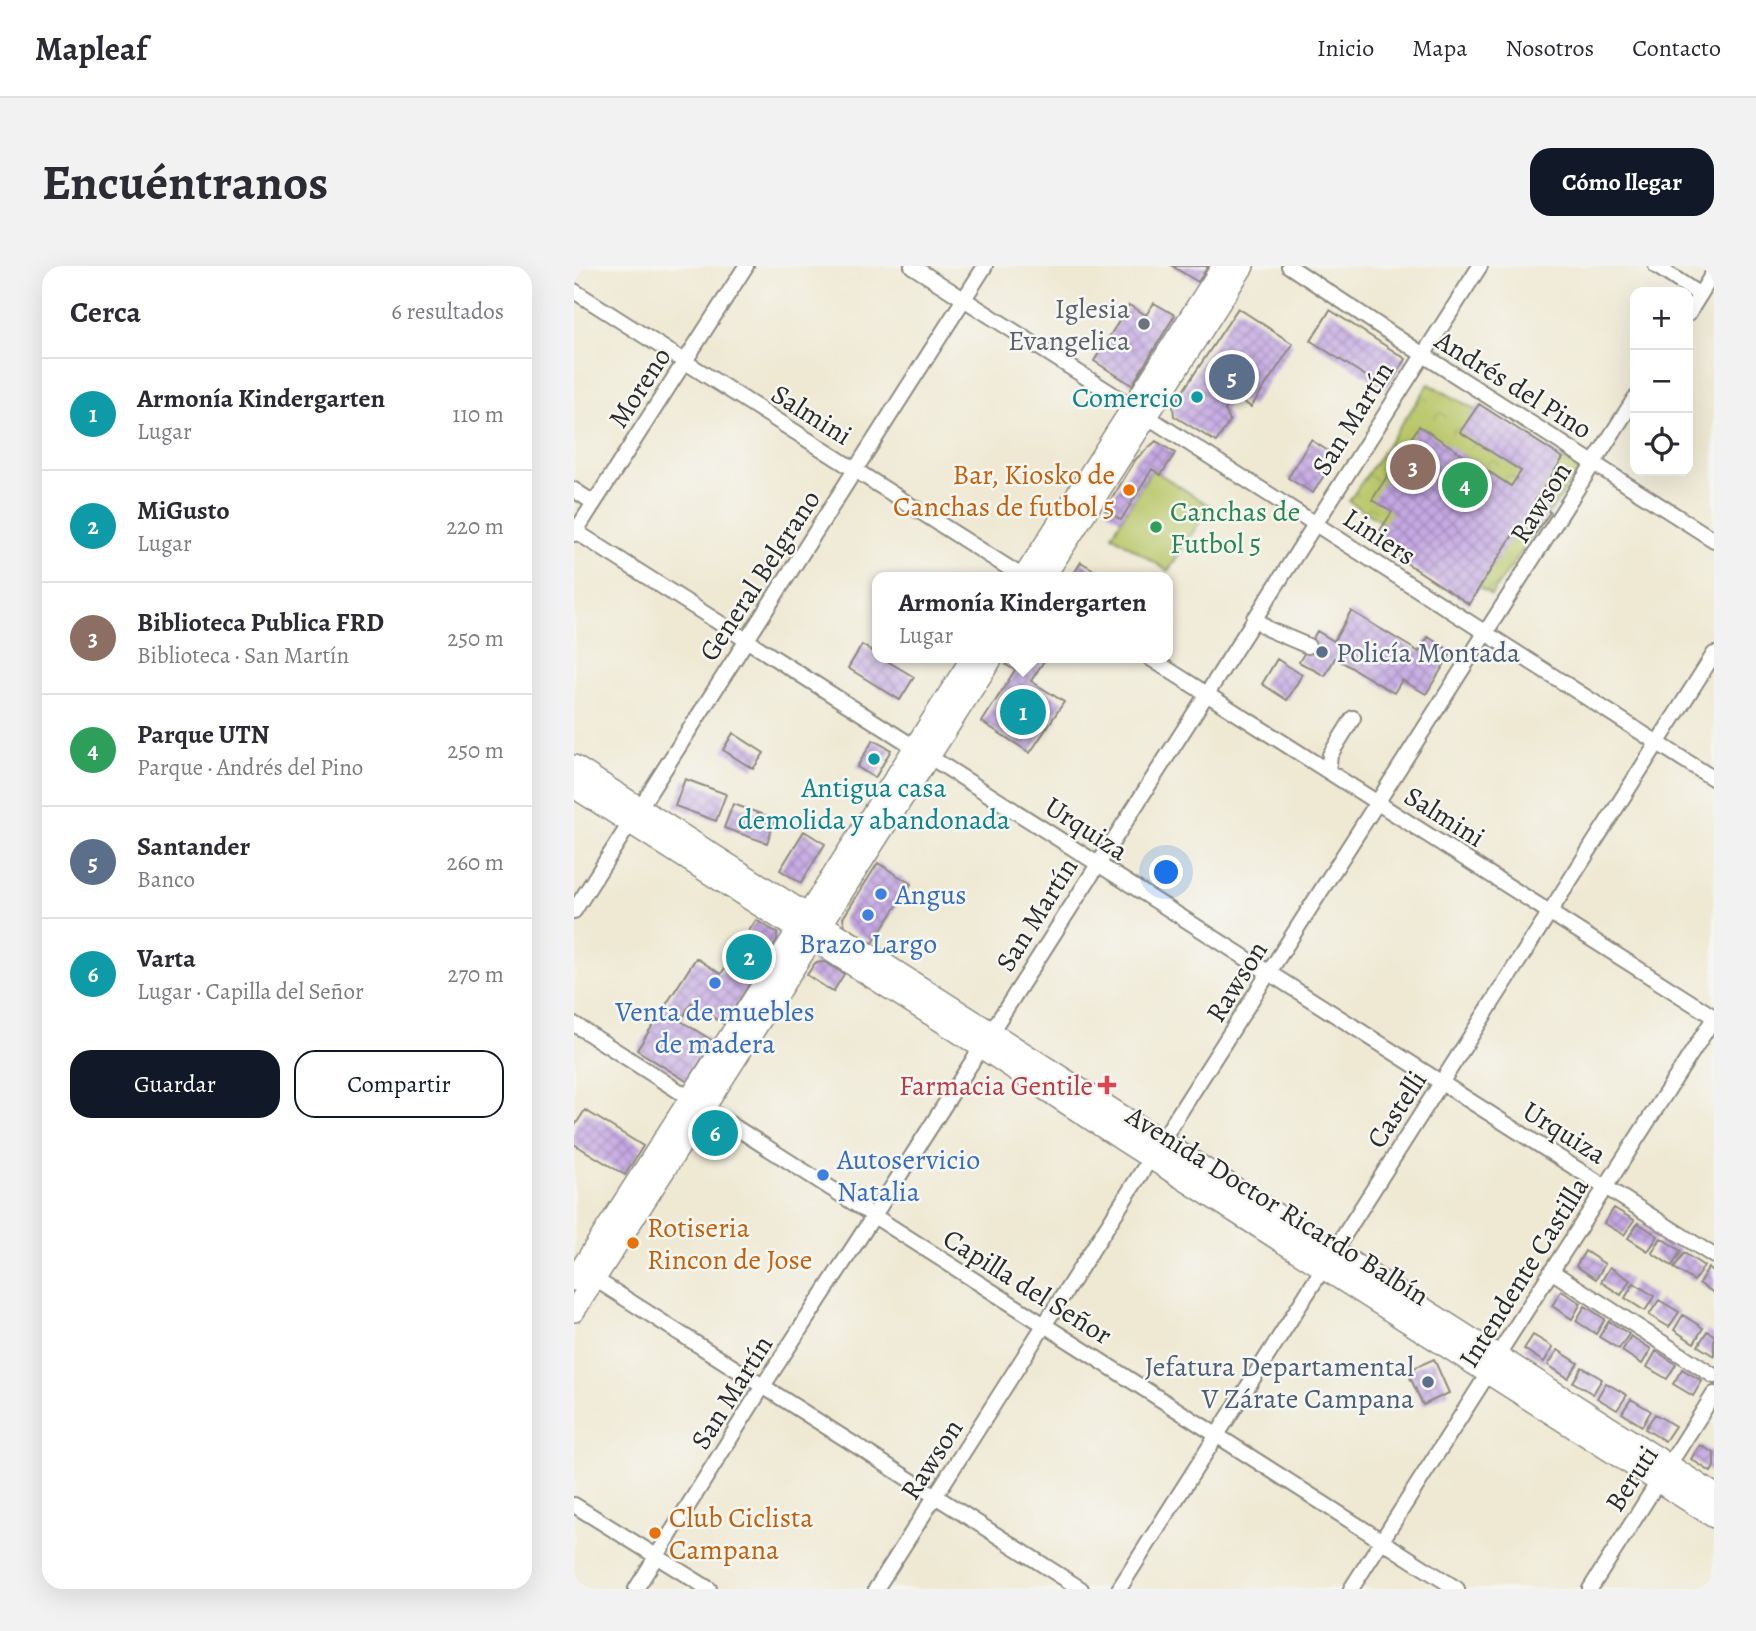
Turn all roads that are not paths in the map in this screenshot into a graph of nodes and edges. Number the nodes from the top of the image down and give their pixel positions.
1 (746, 266) edge
2 (912, 266) edge
3 (985, 266) edge
4 (1223, 266) edge
5 (1243, 266) edge
6 (1480, 266) edge
7 (1656, 266) edge
8 (1292, 267) edge
9 (1714, 272) edge
10 (574, 291) edge
11 (1700, 295) junction
12 (964, 299) junction
13 (1693, 306) edge
14 (1422, 354) junction
15 (684, 362) junction
16 (1630, 406) edge
17 (1140, 411) junction
18 (1594, 464) junction
19 (855, 470) junction
20 (574, 490) edge
21 (594, 503) junction
22 (1315, 522) junction
23 (575, 533) edge
24 (1714, 540) edge
25 (1015, 572) edge
26 (1027, 572) edge
27 (1047, 572) edge
28 (1254, 618) junction
29 (1485, 634) junction
30 (747, 639) junction
31 (1308, 646) dead end
32 (1714, 654) edge
33 (969, 663) edge
34 (988, 663) edge
35 (1158, 663) edge
36 (1206, 693) junction
37 (1353, 718) dead end
38 (1659, 744) junction
39 (923, 750) junction
40 (574, 766) edge
41 (1328, 771) junction
42 (1714, 779) edge
43 (574, 787) edge
44 (1378, 803) junction
45 (635, 815) junction
46 (1097, 863) junction
47 (574, 911) edge
48 (1551, 912) junction
49 (810, 927) junction
50 (1270, 974) junction
51 (1714, 1017) edge
52 (574, 1024) edge
53 (985, 1039) junction
54 (1442, 1083) junction
55 (698, 1103) junction
56 (1157, 1150) junction
57 (1606, 1187) junction
58 (873, 1217) junction
59 (1714, 1256) edge
60 (1329, 1260) junction
61 (1551, 1272) junction
62 (581, 1274) edge
63 (574, 1311) edge
64 (1045, 1326) junction
65 (1493, 1364) junction
66 (1714, 1376) edge
67 (763, 1386) junction
68 (1714, 1394) edge
69 (1217, 1435) junction
70 (1664, 1473) junction
71 (1714, 1494) edge
72 (936, 1496) junction
73 (574, 1505) edge
74 (1714, 1517) edge
75 (1382, 1541) junction
76 (656, 1558) junction
77 (636, 1589) edge
78 (709, 1589) edge
79 (876, 1589) edge
80 (1081, 1589) edge
81 (1119, 1589) edge
82 (1351, 1589) edge
83 (1457, 1589) edge
84 (1590, 1589) edge

1 - 15 street, Moreno
2 - 12 street, Liniers
3 - 12 street, General Belgrano
4 - 17 main road
5 - 17 main road
6 - 14 street, San Martín
7 - 11 street
8 - 14 street, Andrés del Pino
9 - 11 street
10 - 15 street, Salmini
11 - 13 street
12 - 17 street, Liniers
12 - 19 street, General Belgrano
14 - 18 street, Andrés del Pino
14 - 22 street, San Martín
15 - 19 street, Salmini
15 - 21 street, Moreno
16 - 18 street, Rawson
17 - 22 street, Liniers
17 - 26 main road
17 - 27 main road
18 - 24 street, Andrés del Pino
18 - 29 street, Rawson
19 - 25 street, Salmini
19 - 30 street, General Belgrano
20 - 21 street
21 - 23 street, Moreno
22 - 28 street, San Martín
22 - 29 street, Liniers
23 - 30 street, Urquiza
28 - 31 street
28 - 36 street, San Martín
29 - 38 street, Liniers
29 - 44 street, Rawson
30 - 39 street, Urquiza
30 - 45 street, General Belgrano
32 - 38 street, Castelli
33 - 39 main road
34 - 39 main road
35 - 36 street, Salmini
36 - 41 street, Salmini
36 - 46 street, San Martín
37 - 41 street
38 - 42 street, Liniers
38 - 48 street, Castelli
39 - 46 street, Urquiza
39 - 49 main road
40 - 45 main road
41 - 44 street, Salmini
43 - 45 main road
44 - 48 street, Salmini
44 - 50 street, Rawson
45 - 47 street, General Belgrano
45 - 49 main road, Avenida Doctor Ricardo Balbín
46 - 50 street, Urquiza
46 - 53 street, San Martín
48 - 51 street, Salmini
48 - 54 street, Castelli
49 - 53 main road, Avenida Doctor Ricardo Balbín
49 - 55 main road
50 - 54 street, Urquiza
50 - 56 street, Rawson
51 - 57 street, Intendente Castilla
52 - 55 street, Capilla del Señor
53 - 56 main road, Avenida Doctor Ricardo Balbín
53 - 58 street, San Martín
54 - 57 street, Urquiza
54 - 60 street, Castelli
55 - 58 street, Capilla del Señor
55 - 62 main road
56 - 60 main road, Avenida Doctor Ricardo Balbín
56 - 64 street, Rawson
57 - 59 street, Urquiza
57 - 61 street, Intendente Castilla
58 - 64 street, Capilla del Señor
58 - 67 street, San Martín
60 - 65 main road, Avenida Doctor Ricardo Balbín
60 - 69 street, Castelli
61 - 65 street, Intendente Castilla
61 - 66 street
62 - 63 main road
62 - 67 street
64 - 69 street, Capilla del Señor
64 - 72 street, Rawson
65 - 70 main road, Avenida Doctor Ricardo Balbín
65 - 75 street, Intendente Castilla
67 - 72 street
67 - 76 street, San Martín
68 - 70 street, Beruti
69 - 75 street, Capilla del Señor
69 - 81 street, Castelli
70 - 71 main road, Avenida Doctor Ricardo Balbín
70 - 74 main road, Avenida Doctor Ricardo Balbín
70 - 84 street, Beruti
72 - 79 street, Rawson
72 - 80 street
73 - 76 street
75 - 82 street, Intendente Castilla
75 - 83 street, Capilla del Señor
76 - 77 street, San Martín
76 - 78 street

